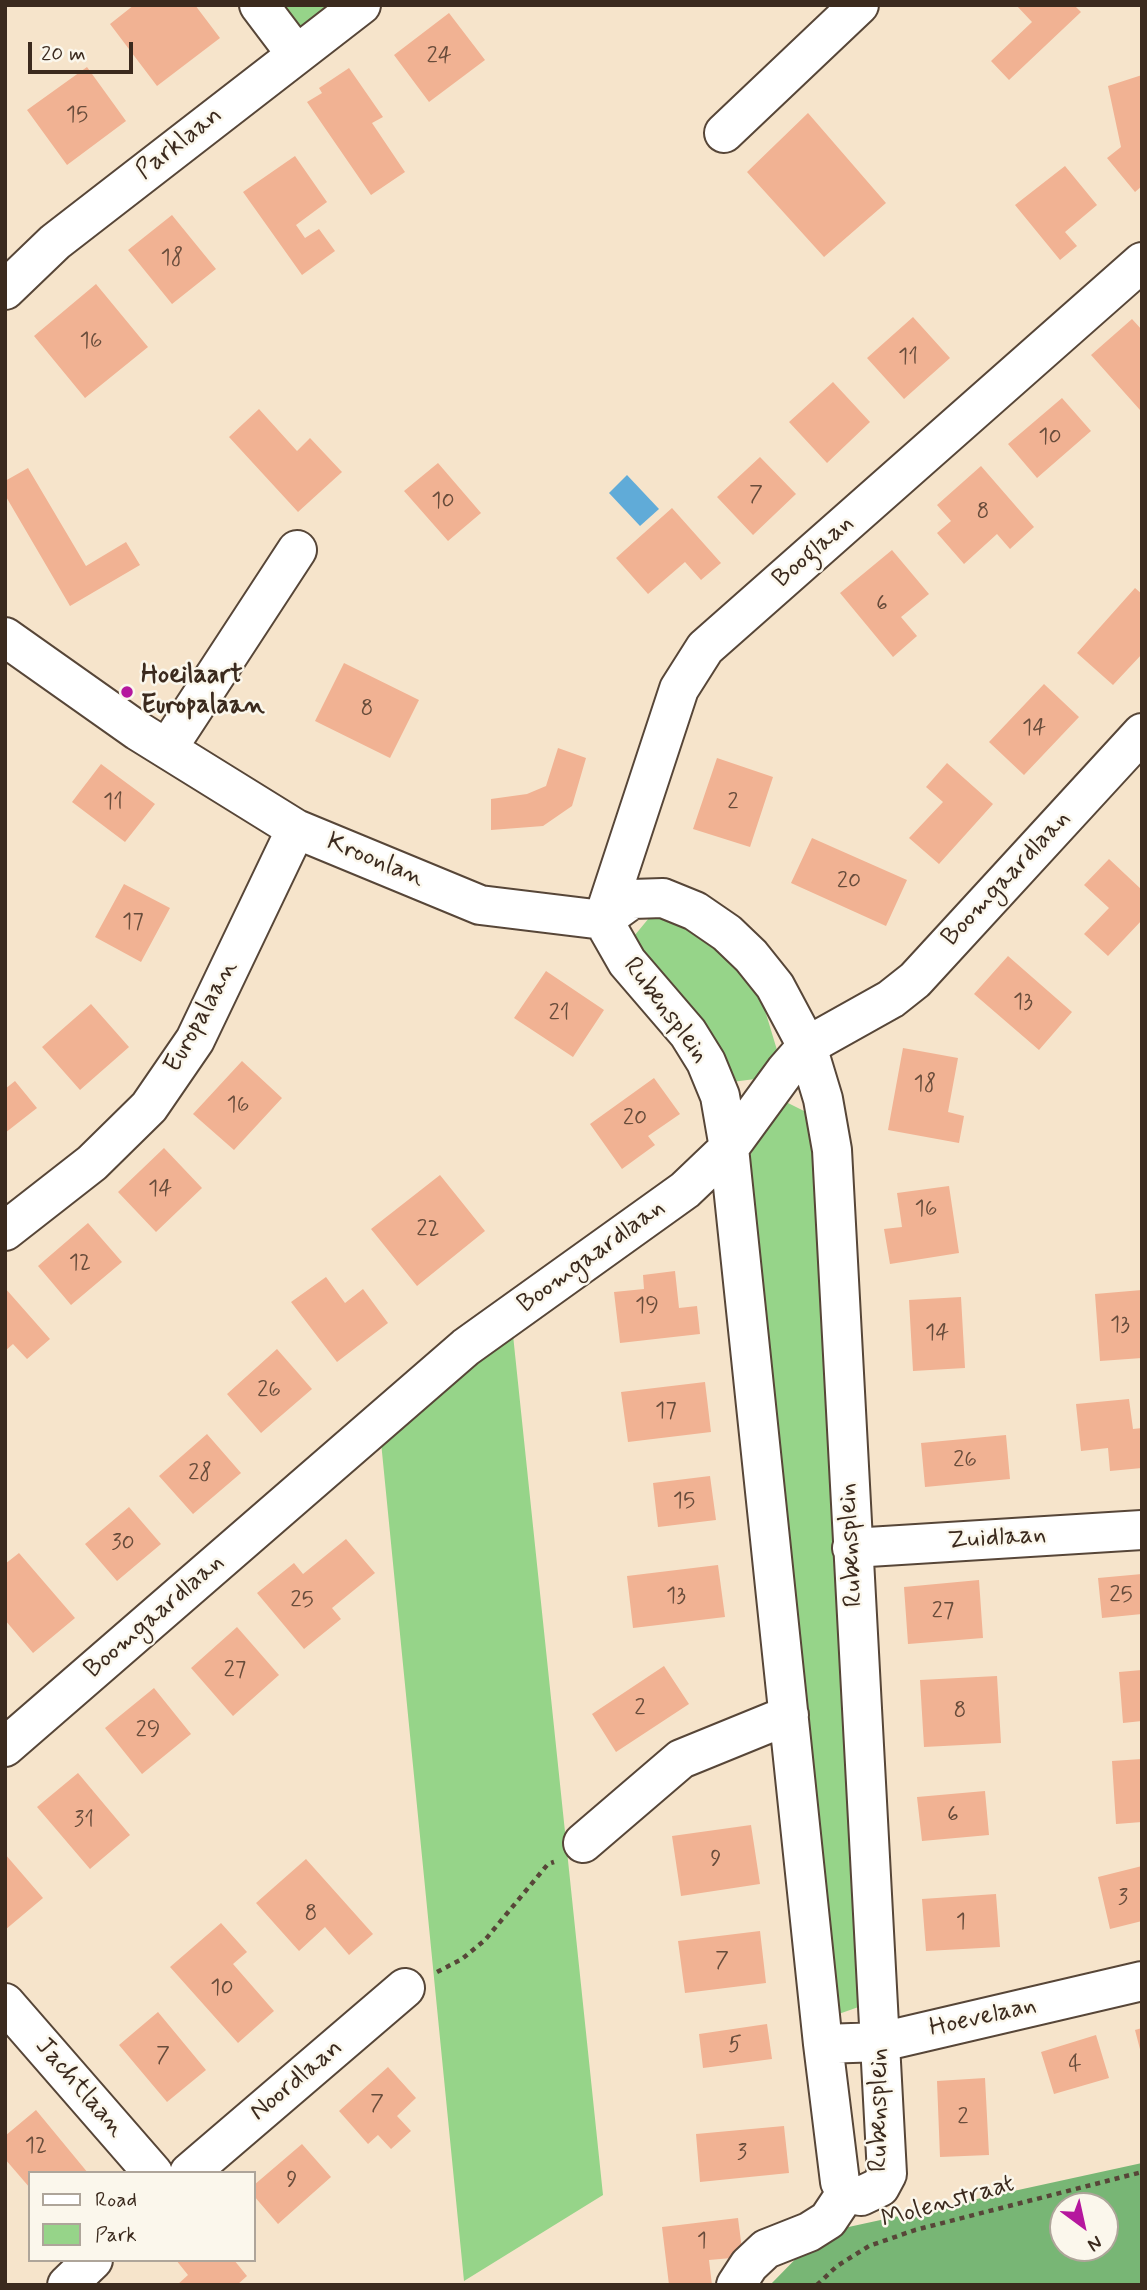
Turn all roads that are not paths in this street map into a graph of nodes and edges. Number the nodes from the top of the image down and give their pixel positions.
1 (258, 5) edge
2 (361, 5) edge
3 (859, 5) edge
4 (296, 54) junction
5 (724, 133) dead end
6 (1142, 262) edge
7 (5, 290) edge
8 (297, 550) dead end
9 (5, 637) edge
10 (1142, 733) edge
11 (167, 749) junction
12 (296, 829) junction
13 (603, 920) junction
14 (807, 1046) junction
15 (729, 1148) junction
16 (5, 1231) edge
17 (1142, 1530) edge
18 (852, 1548) junction
19 (789, 1715) junction
20 (5, 1747) edge
21 (583, 1843) road end
22 (1142, 1981) edge
23 (405, 1988) road end
24 (5, 2003) edge
25 (881, 2042) junction
26 (823, 2044) junction
27 (151, 2171) edge
28 (190, 2171) edge
29 (846, 2193) junction
30 (91, 2262) edge
31 (67, 2285) edge
32 (736, 2285) edge

1 - 4 street
2 - 4 street, Parklaan
3 - 5 street
4 - 7 street, Parklaan
6 - 13 street, Booglaan
8 - 11 street
9 - 11 street, Kroonlan
10 - 14 street, Boomgaardlaan
11 - 12 street, Kroonlan
12 - 13 street, Kroonlan
12 - 16 street, Europalaan
13 - 14 street, Rubensplein
13 - 15 street, Rubensplein
14 - 15 street, Boomgaardlaan
14 - 18 street, Rubensplein
15 - 19 street, Rubensplein
15 - 20 street, Boomgaardlaan
17 - 18 street, Zuidlaan
18 - 25 street, Rubensplein
19 - 21 street
19 - 26 street, Rubensplein
22 - 25 street, Hoevelaan
23 - 28 street, Noordlaan
24 - 27 street, Jachtlaan
25 - 26 street, Hoevelaan
25 - 29 street, Rubensplein
26 - 29 street, Rubensplein
29 - 32 street
30 - 31 street

